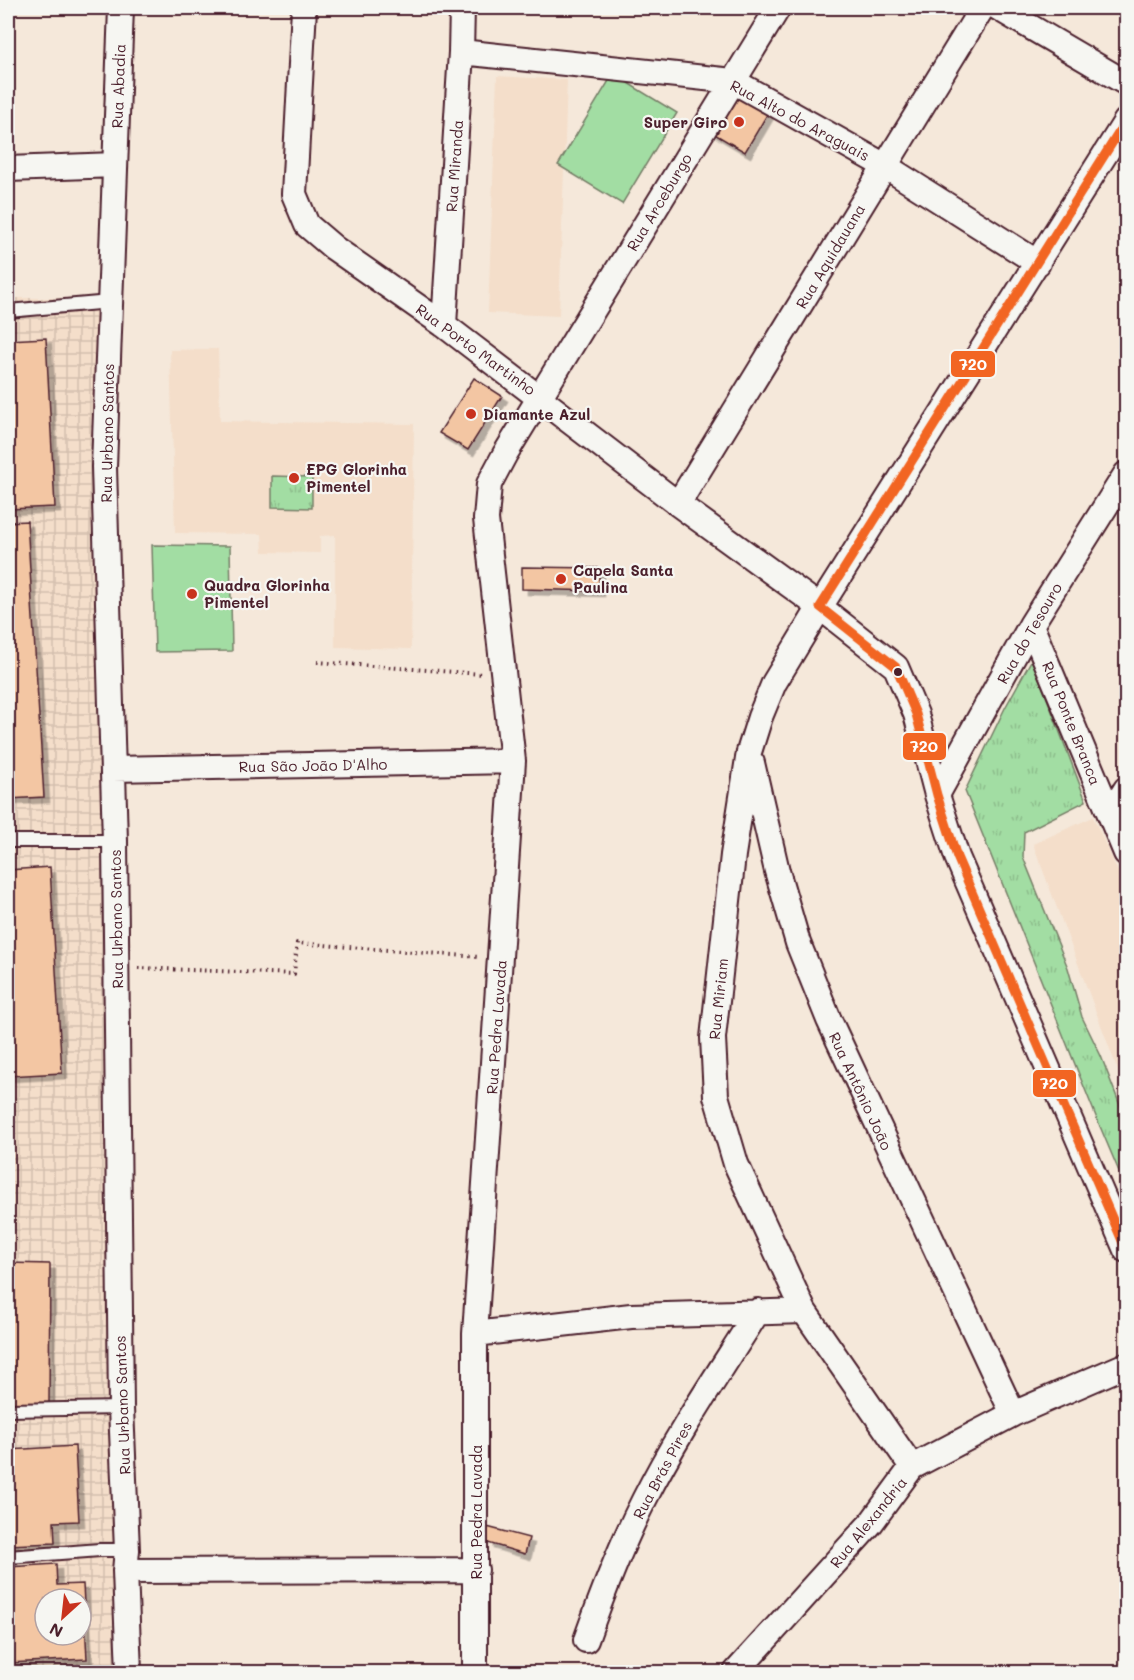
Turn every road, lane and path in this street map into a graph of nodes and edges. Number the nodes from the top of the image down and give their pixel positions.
1 (121, 8) edge
2 (304, 8) edge
3 (462, 8) edge
4 (778, 8) edge
5 (981, 8) edge
6 (998, 8) edge
7 (461, 52) junction
8 (733, 81) junction
9 (1126, 83) edge
10 (1126, 121) edge
11 (115, 165) junction
12 (885, 166) junction
13 (8, 169) edge
14 (1038, 262) junction
15 (110, 302) junction
16 (8, 311) edge
17 (444, 325) junction
18 (540, 396) junction
19 (1126, 474) edge
20 (678, 504) junction
21 (820, 607) junction
22 (1031, 625) junction
23 (317, 662) dead end
24 (503, 676) junction
25 (749, 752) junction
26 (513, 760) junction
27 (113, 769) junction
28 (1126, 789) edge
29 (938, 795) junction
30 (1110, 815) junction
31 (8, 841) edge
32 (115, 841) junction
33 (1126, 853) edge
34 (501, 959) junction
35 (116, 968) junction
36 (1126, 1250) edge
37 (758, 1311) junction
38 (804, 1311) junction
39 (475, 1334) junction
40 (1126, 1365) edge
41 (121, 1408) junction
42 (8, 1410) edge
43 (1012, 1414) junction
44 (912, 1467) junction
45 (8, 1557) edge
46 (126, 1561) junction
47 (476, 1570) junction
48 (586, 1640) dead end
49 (129, 1672) edge
50 (475, 1672) edge
51 (736, 1672) edge

1 - 11 street, Rua Abadia
2 - 17 street, Rua Porto Martinho
3 - 7 street, Rua Miranda
4 - 8 street, Rua Arceburgo
5 - 12 street, Rua Aquidauana
6 - 9 street
7 - 8 street, Rua Alto do Araguais
7 - 17 street, Rua Miranda
8 - 12 street, Rua Alto do Araguais
8 - 18 street, Rua Arceburgo
10 - 14 street, Rua Miriam
11 - 13 street
11 - 15 street, Rua Urbano Santos
12 - 14 street, Rua Alto do Araguais
12 - 20 street, Rua Aquidauana
14 - 21 street, Rua Miriam
15 - 16 lane
15 - 27 street, Rua Urbano Santos
17 - 18 street, Rua Porto Martinho
18 - 20 street, Rua Porto Martinho
18 - 24 street, Rua Pedra Lavada
19 - 22 street, Rua do Tesouro
20 - 21 street, Rua Porto Martinho
21 - 25 street, Rua Miriam
21 - 29 street, Rua Porto Martinho
22 - 29 street, Rua do Tesouro
22 - 30 street, Rua Ponte Branca
23 - 24 path
24 - 26 street, Rua Pedra Lavada
25 - 38 street, Rua Miriam
25 - 43 street, Rua Antônio João
26 - 27 street, Rua São João D'Alho
26 - 34 street, Rua Pedra Lavada
27 - 32 street, Rua Urbano Santos
28 - 30 street
29 - 36 street, Rua Porto Martinho
30 - 33 street, Rua Ponte Branca
31 - 32 lane
32 - 35 street, Rua Urbano Santos
34 - 35 path
34 - 39 street, Rua Pedra Lavada
35 - 41 street, Rua Urbano Santos
37 - 38 street
37 - 39 street
37 - 48 street, Rua Brás Pires
38 - 44 street, Rua Miriam
39 - 47 street, Rua Pedra Lavada
40 - 43 street, Rua Alexandria
41 - 42 lane
41 - 46 street, Rua Urbano Santos
43 - 44 street, Rua Alexandria
44 - 51 street, Rua Alexandria
45 - 46 lane
46 - 47 street
46 - 49 street, Rua Urbano Santos
47 - 50 street, Rua Pedra Lavada

